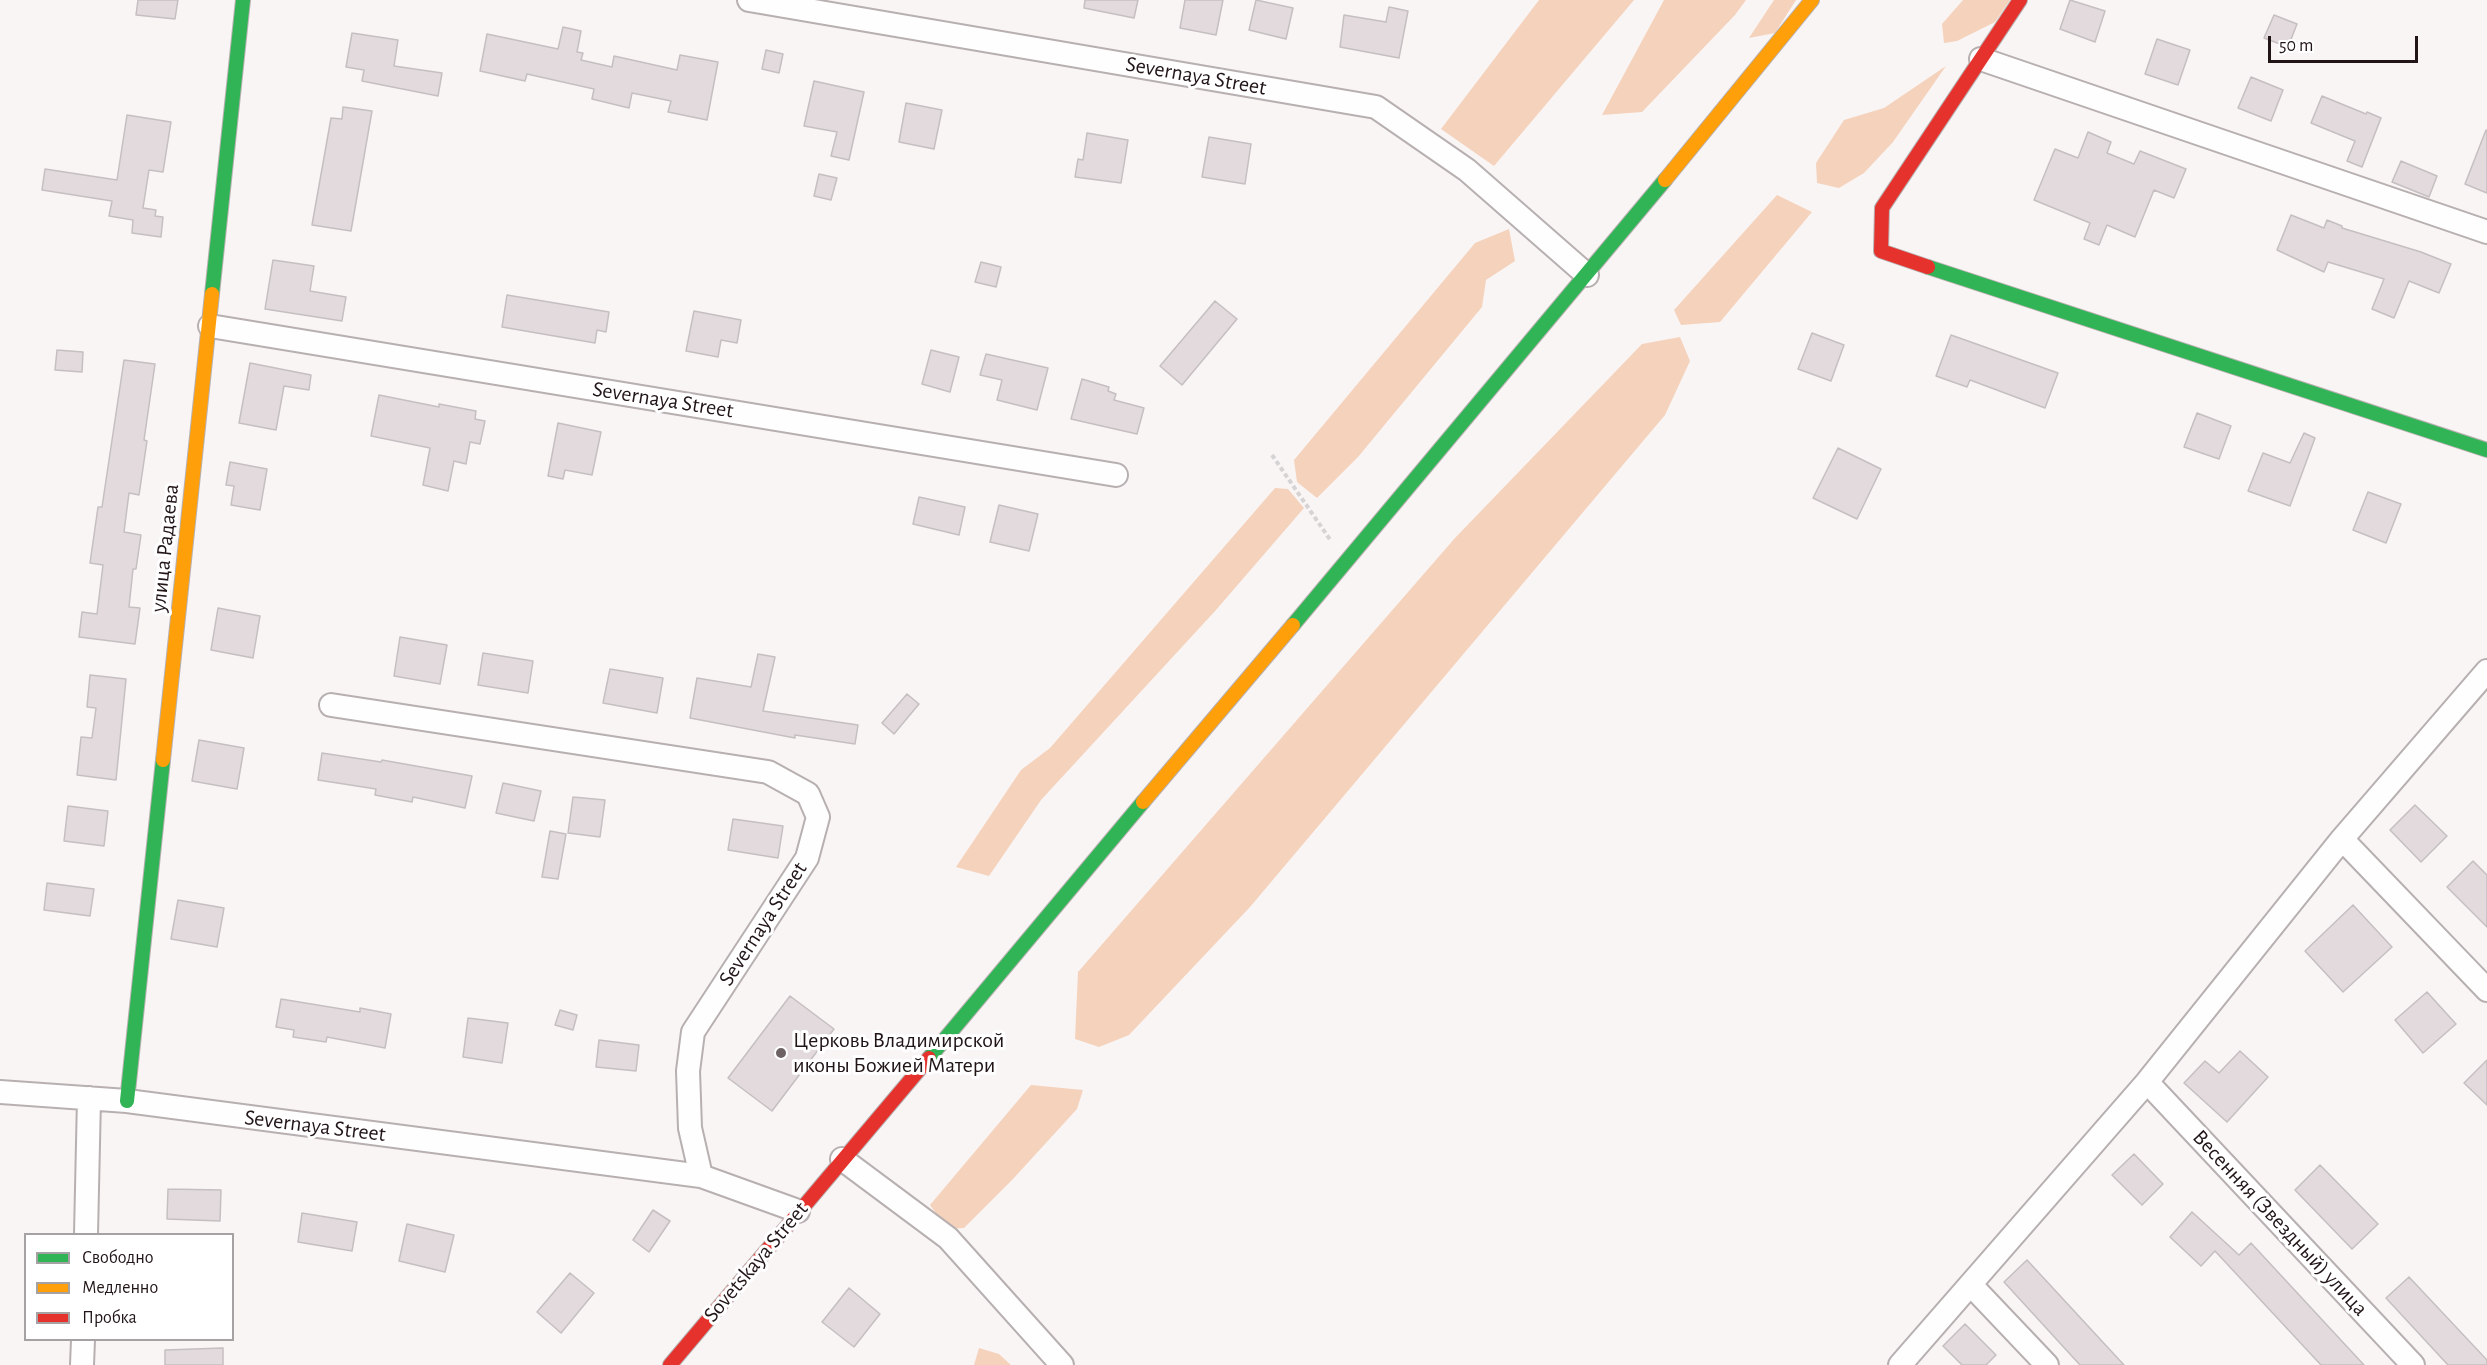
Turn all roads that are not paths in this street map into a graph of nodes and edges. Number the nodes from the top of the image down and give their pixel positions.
1 (243, 0) edge
2 (750, 0) edge
3 (1812, 0) edge
4 (2020, 0) edge
5 (1981, 59) junction
6 (2487, 232) edge
7 (1587, 274) junction
8 (210, 326) junction
9 (2487, 450) edge
10 (1116, 475) dead end
11 (2487, 672) edge
12 (331, 705) dead end
13 (2342, 839) junction
14 (2487, 990) edge
15 (2147, 1082) junction
16 (0, 1092) edge
17 (89, 1098) junction
18 (127, 1101) junction
19 (842, 1159) junction
20 (701, 1176) junction
21 (798, 1211) junction
22 (86, 1233) edge
23 (1971, 1285) junction
24 (83, 1341) edge
25 (82, 1365) edge
26 (670, 1365) edge
27 (1062, 1365) edge
28 (1900, 1365) edge
29 (2047, 1365) edge
30 (2413, 1365) edge

1 - 8 street, улица Радаева
2 - 7 street, Severnaya Street
3 - 7 street, Sovetskaya Street
4 - 5 street
5 - 6 street
5 - 9 street
7 - 19 street, Sovetskaya Street
8 - 10 street, Severnaya Street
8 - 18 street, улица Радаева
11 - 13 street
12 - 20 street, Severnaya Street
13 - 14 street
13 - 15 street
15 - 23 street
15 - 30 street, Весенняя (Звездный) улица
16 - 17 street, Severnaya Street
17 - 18 street, Severnaya Street
17 - 22 street
18 - 20 street, Severnaya Street
19 - 21 street, Sovetskaya Street
19 - 27 street
20 - 21 street, Severnaya Street
21 - 26 street, Sovetskaya Street
23 - 28 street
23 - 29 street
24 - 25 street

